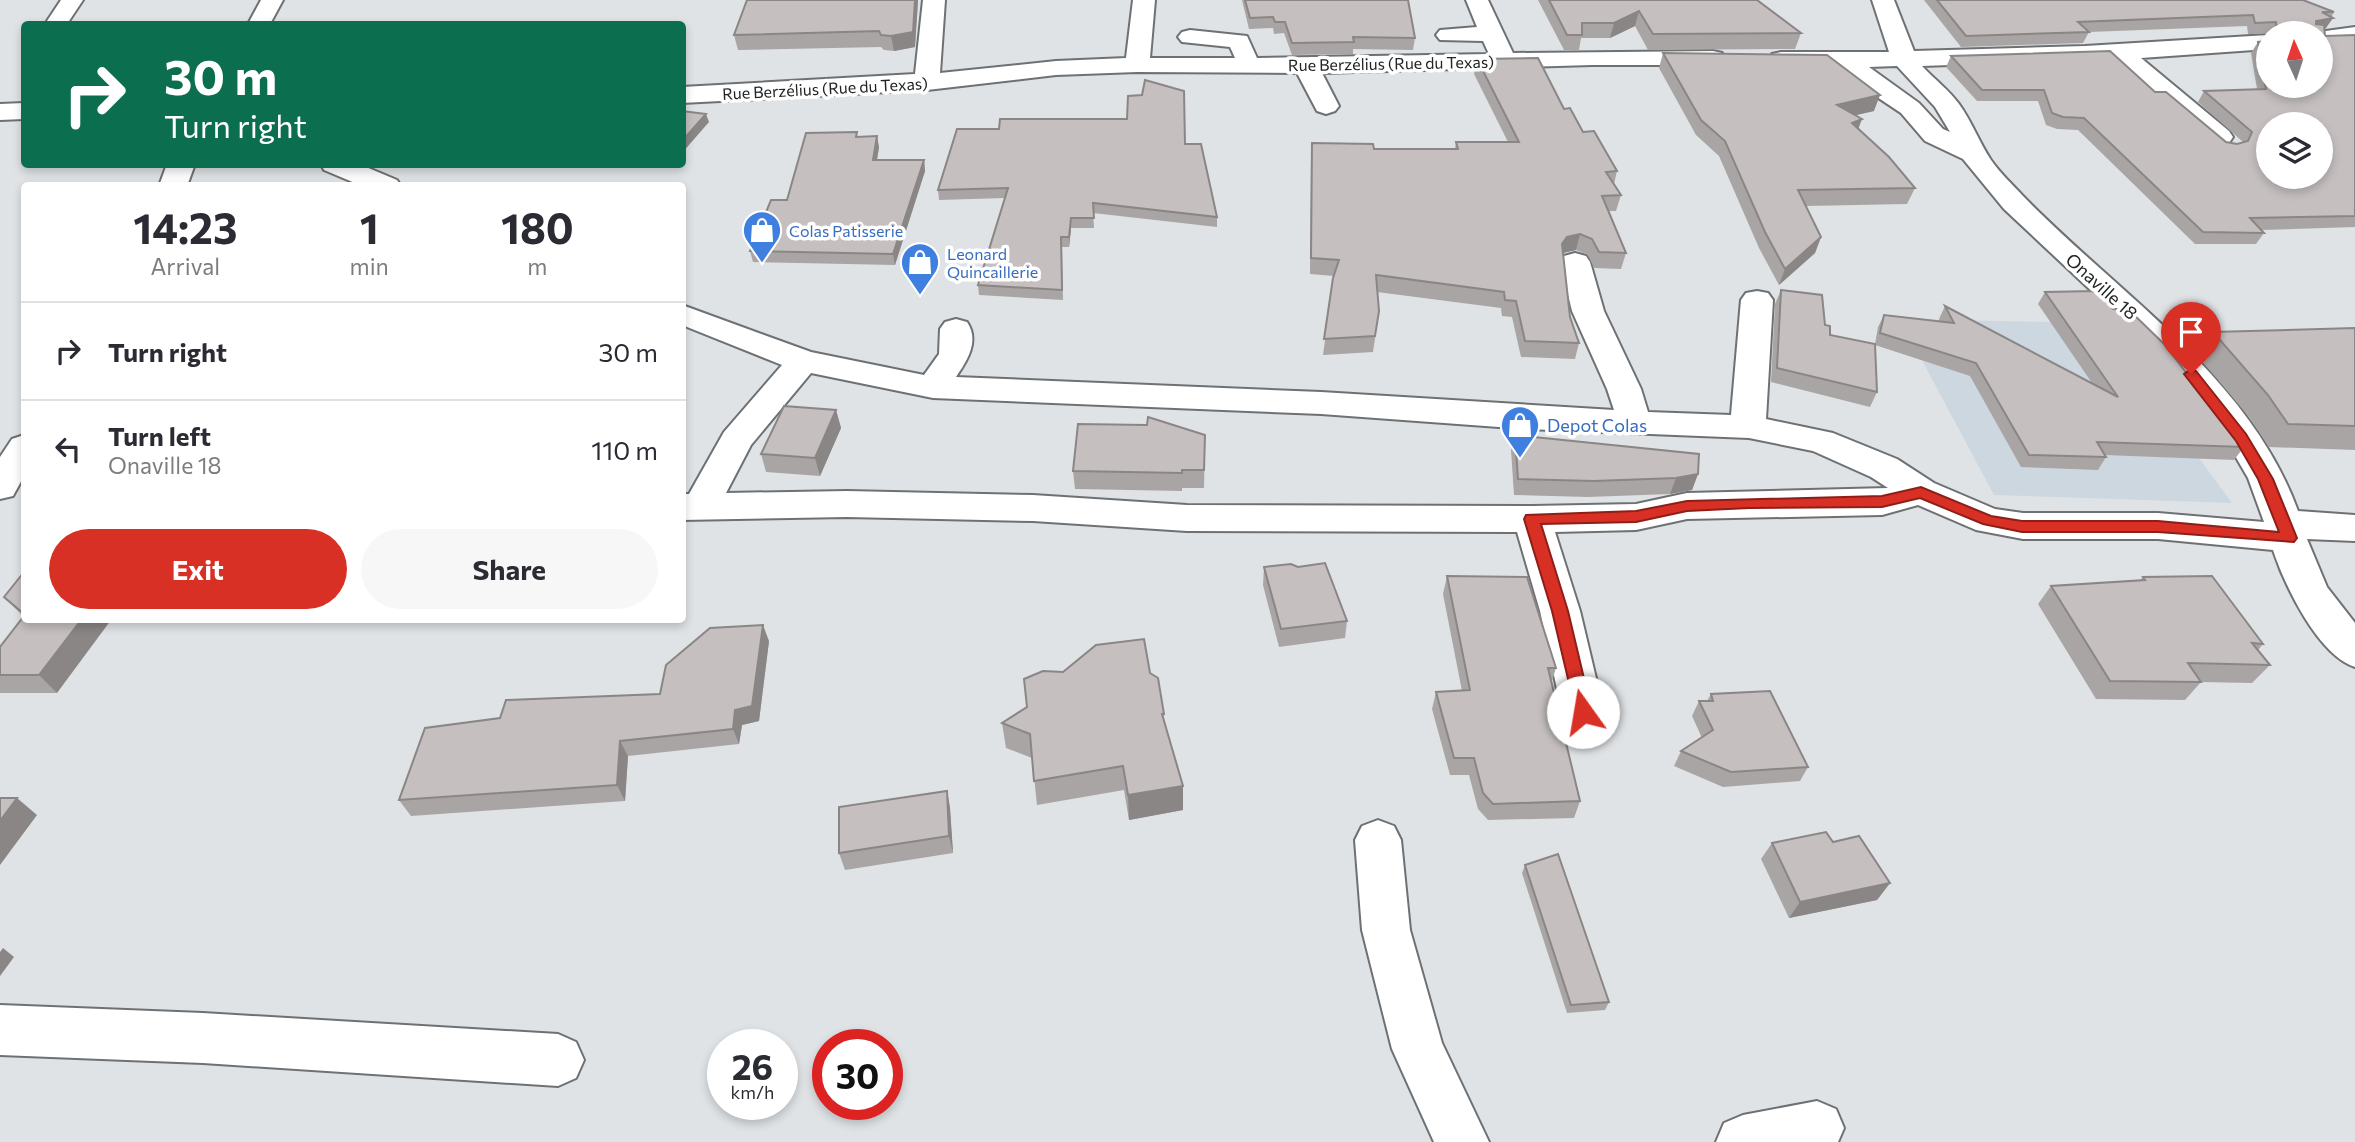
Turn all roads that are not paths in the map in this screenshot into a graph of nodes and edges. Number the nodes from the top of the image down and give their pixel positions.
1 (72, 0) edge
2 (272, 0) edge
3 (934, 0) edge
4 (1144, 0) edge
5 (1477, 0) edge
6 (1883, 0) edge
7 (57, 21) edge
8 (261, 21) edge
9 (1493, 34) junction
10 (2355, 34) edge
11 (1448, 35) dead end
12 (1190, 37) dead end
13 (2333, 37) edge
14 (2256, 43) edge
15 (2119, 52) junction
16 (1731, 58) edge
17 (1905, 58) junction
18 (1757, 59) edge
19 (1848, 60) junction
20 (1504, 61) junction
21 (1137, 65) junction
22 (1250, 65) junction
23 (1309, 66) junction
24 (937, 88) junction
25 (686, 94) edge
26 (1326, 106) dead end
27 (2230, 145) edge
28 (1972, 153) junction
29 (342, 168) edge
30 (377, 182) edge
31 (1576, 262) dead end
32 (1757, 299) dead end
33 (686, 316) edge
34 (956, 329) dead end
35 (803, 361) junction
36 (933, 387) junction
37 (1634, 421) junction
38 (1749, 427) junction
39 (21, 452) edge
40 (0, 486) edge
41 (1921, 492) junction
42 (21, 504) edge
43 (0, 506) edge
44 (692, 507) edge
45 (1532, 519) junction
46 (2355, 528) edge
47 (2286, 531) junction
48 (2355, 651) edge
49 (1583, 712) dead end
50 (1378, 840) dead end
51 (0, 1030) edge
52 (558, 1060) dead end
53 (1817, 1128) dead end
54 (1462, 1142) edge
55 (1743, 1142) edge

1 - 7 street
2 - 8 street
3 - 24 street
4 - 21 street
5 - 9 street
6 - 17 street, Onaville 18
9 - 11 street
9 - 20 street
10 - 13 street
12 - 22 street
14 - 15 street
15 - 17 street
15 - 27 street
16 - 20 street, Rue Berzélius (Rue du Texas)
17 - 19 street
17 - 28 street, Onaville 18
18 - 19 street
19 - 28 street
20 - 23 street, Rue Berzélius (Rue du Texas)
21 - 22 street, Rue Berzélius (Rue du Texas)
21 - 24 street, Rue Berzélius (Rue du Texas)
22 - 23 street, Rue Berzélius (Rue du Texas)
23 - 26 street
24 - 25 street, Rue Berzélius (Rue du Texas)
28 - 47 street, Onaville 18
29 - 30 street
31 - 37 street
32 - 38 street
33 - 35 street
34 - 36 street
35 - 36 street
35 - 44 street
36 - 37 street
37 - 38 street
38 - 41 street
39 - 40 street
41 - 45 street
41 - 47 street
42 - 43 street
44 - 45 street
45 - 49 street
46 - 47 street
47 - 48 street, Onaville 18
50 - 54 street
51 - 52 street
53 - 55 street

